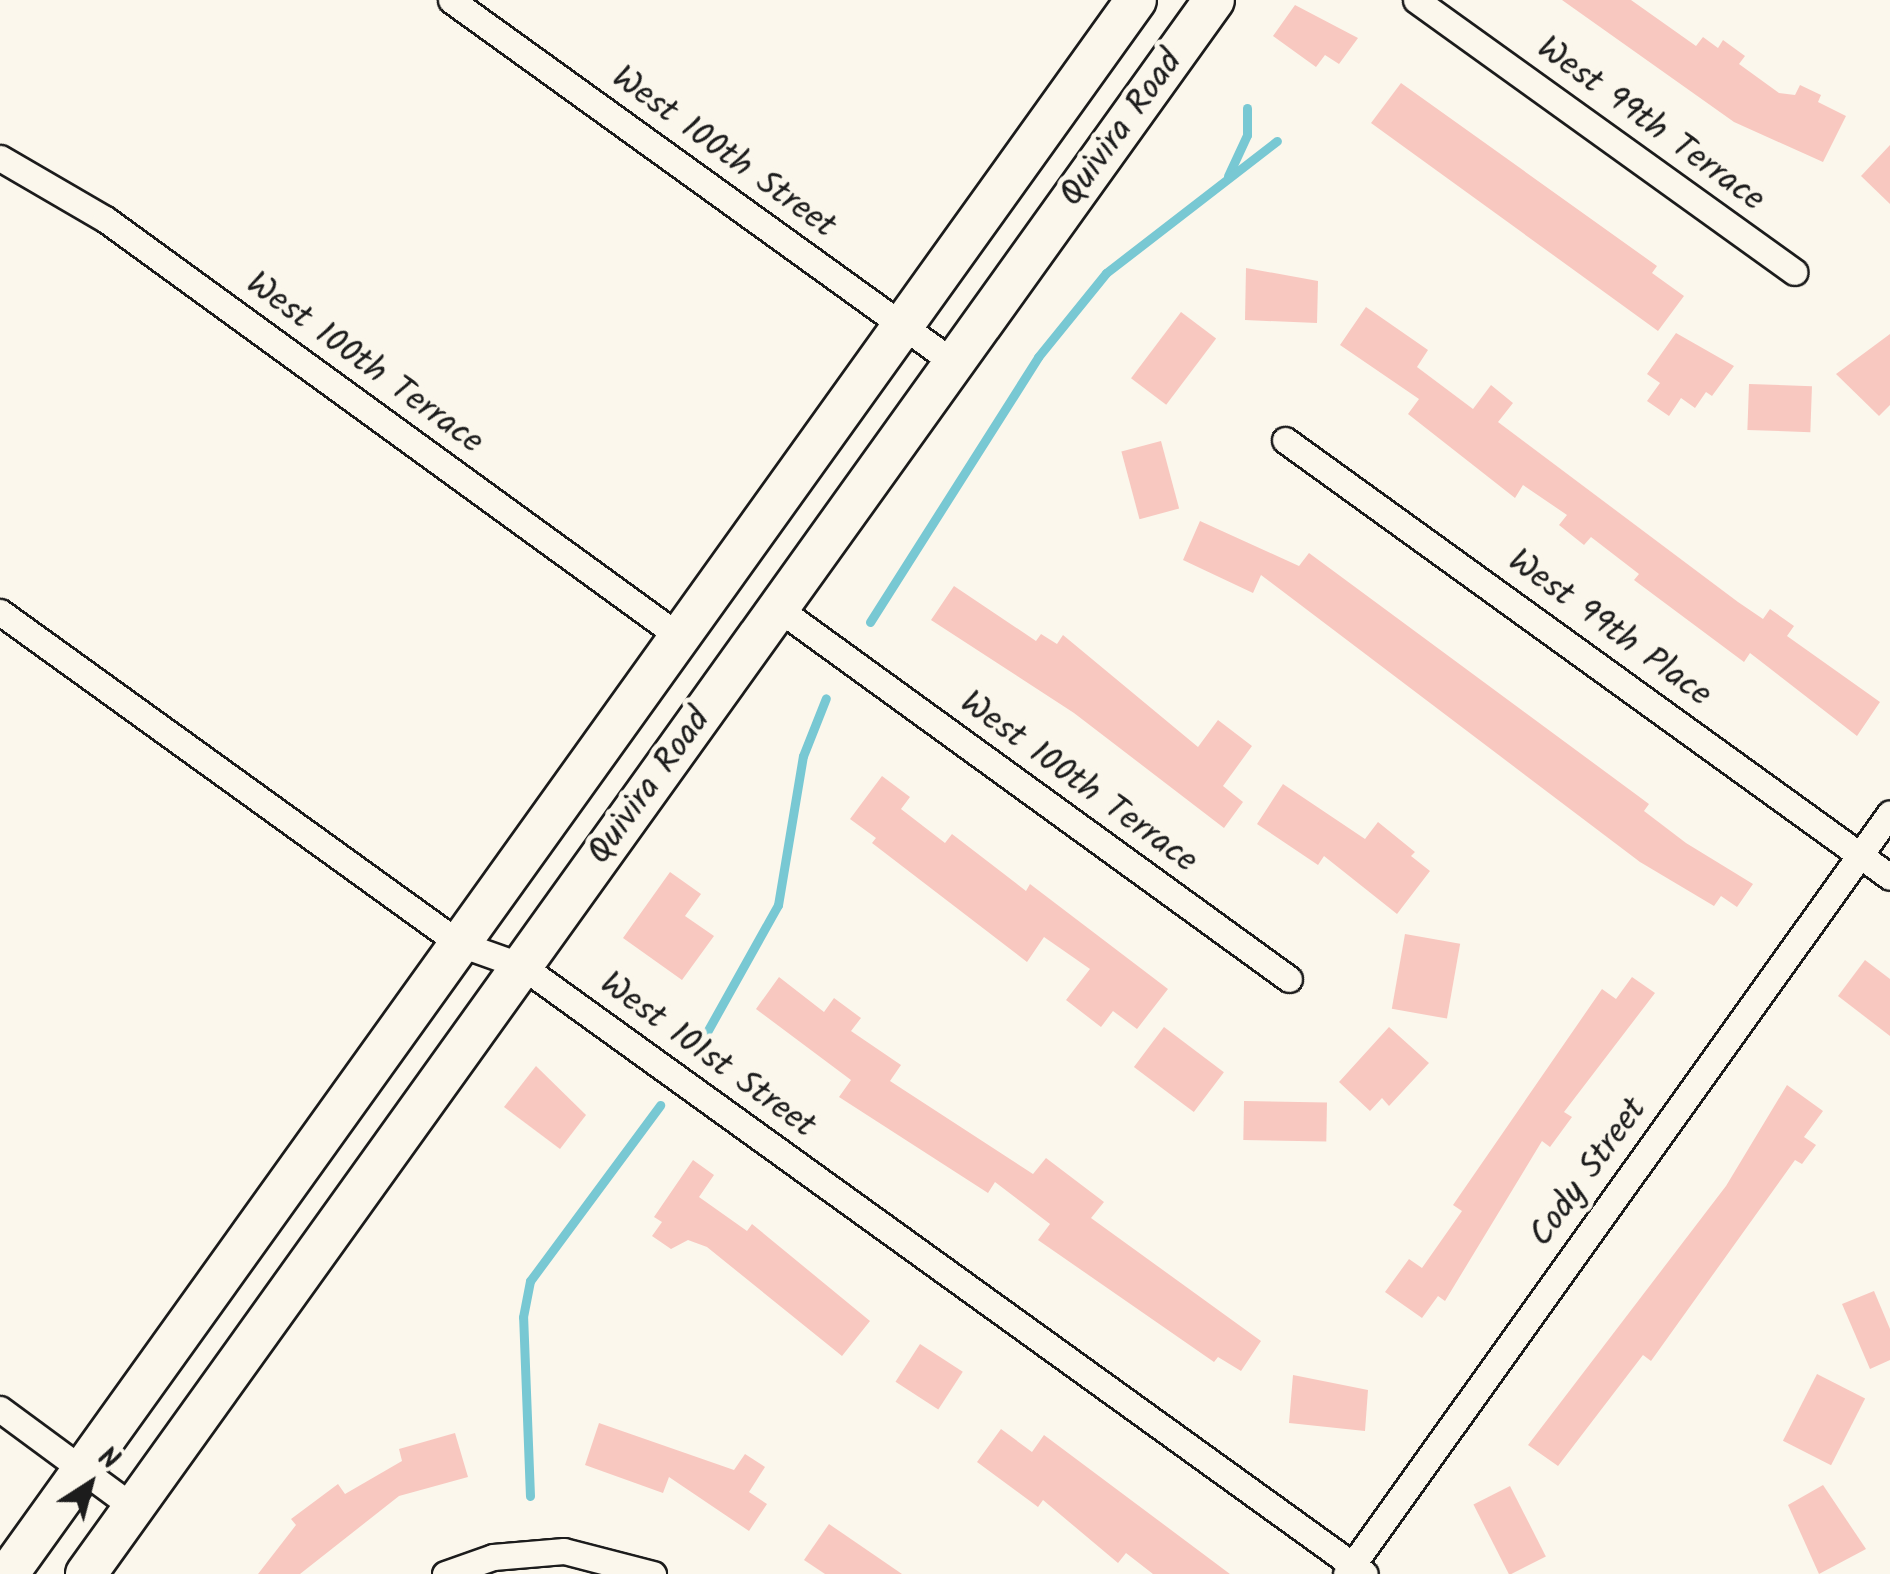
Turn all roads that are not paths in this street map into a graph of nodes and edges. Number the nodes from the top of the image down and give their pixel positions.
1 (452, 0) edge
2 (1214, 0) edge
3 (1416, 0) edge
4 (1123, 5) edge
5 (0, 158) edge
6 (1794, 272) dead end
7 (902, 326) junction
8 (954, 362) junction
9 (1285, 440) dead end
10 (778, 610) junction
11 (0, 612) edge
12 (680, 637) junction
13 (1890, 813) edge
14 (1860, 856) junction
15 (1890, 877) edge
16 (460, 944) junction
17 (522, 966) junction
18 (1289, 979) dead end
19 (0, 1409) edge
20 (82, 1471) junction
21 (134, 1508) junction
22 (1354, 1571) edge
23 (8, 1574) edge
24 (86, 1574) edge
25 (445, 1574) edge
26 (653, 1574) edge

1 - 7 street, West 100th Street
2 - 8 main road, Quivira Road
3 - 6 street, West 99th Terrace
4 - 7 main road, Quivira Road
5 - 12 street, West 100th Terrace
7 - 8 street, West 100th Street
7 - 12 main road, Quivira Road
8 - 10 main road, Quivira Road
9 - 14 street, West 99th Place
10 - 17 main road, Quivira Road
10 - 18 street, West 100th Terrace
11 - 16 street, West 101st Street
12 - 16 main road, Quivira Road
13 - 14 street, Cody Street
14 - 15 street, West 99th Place
14 - 22 street, Cody Street
16 - 17 street, West 101st Street
16 - 20 main road, Quivira Road
17 - 21 main road, Quivira Road
17 - 22 street, West 101st Street
19 - 20 street
20 - 21 street
20 - 23 main road, Quivira Road
21 - 24 main road, Quivira Road
25 - 26 street

